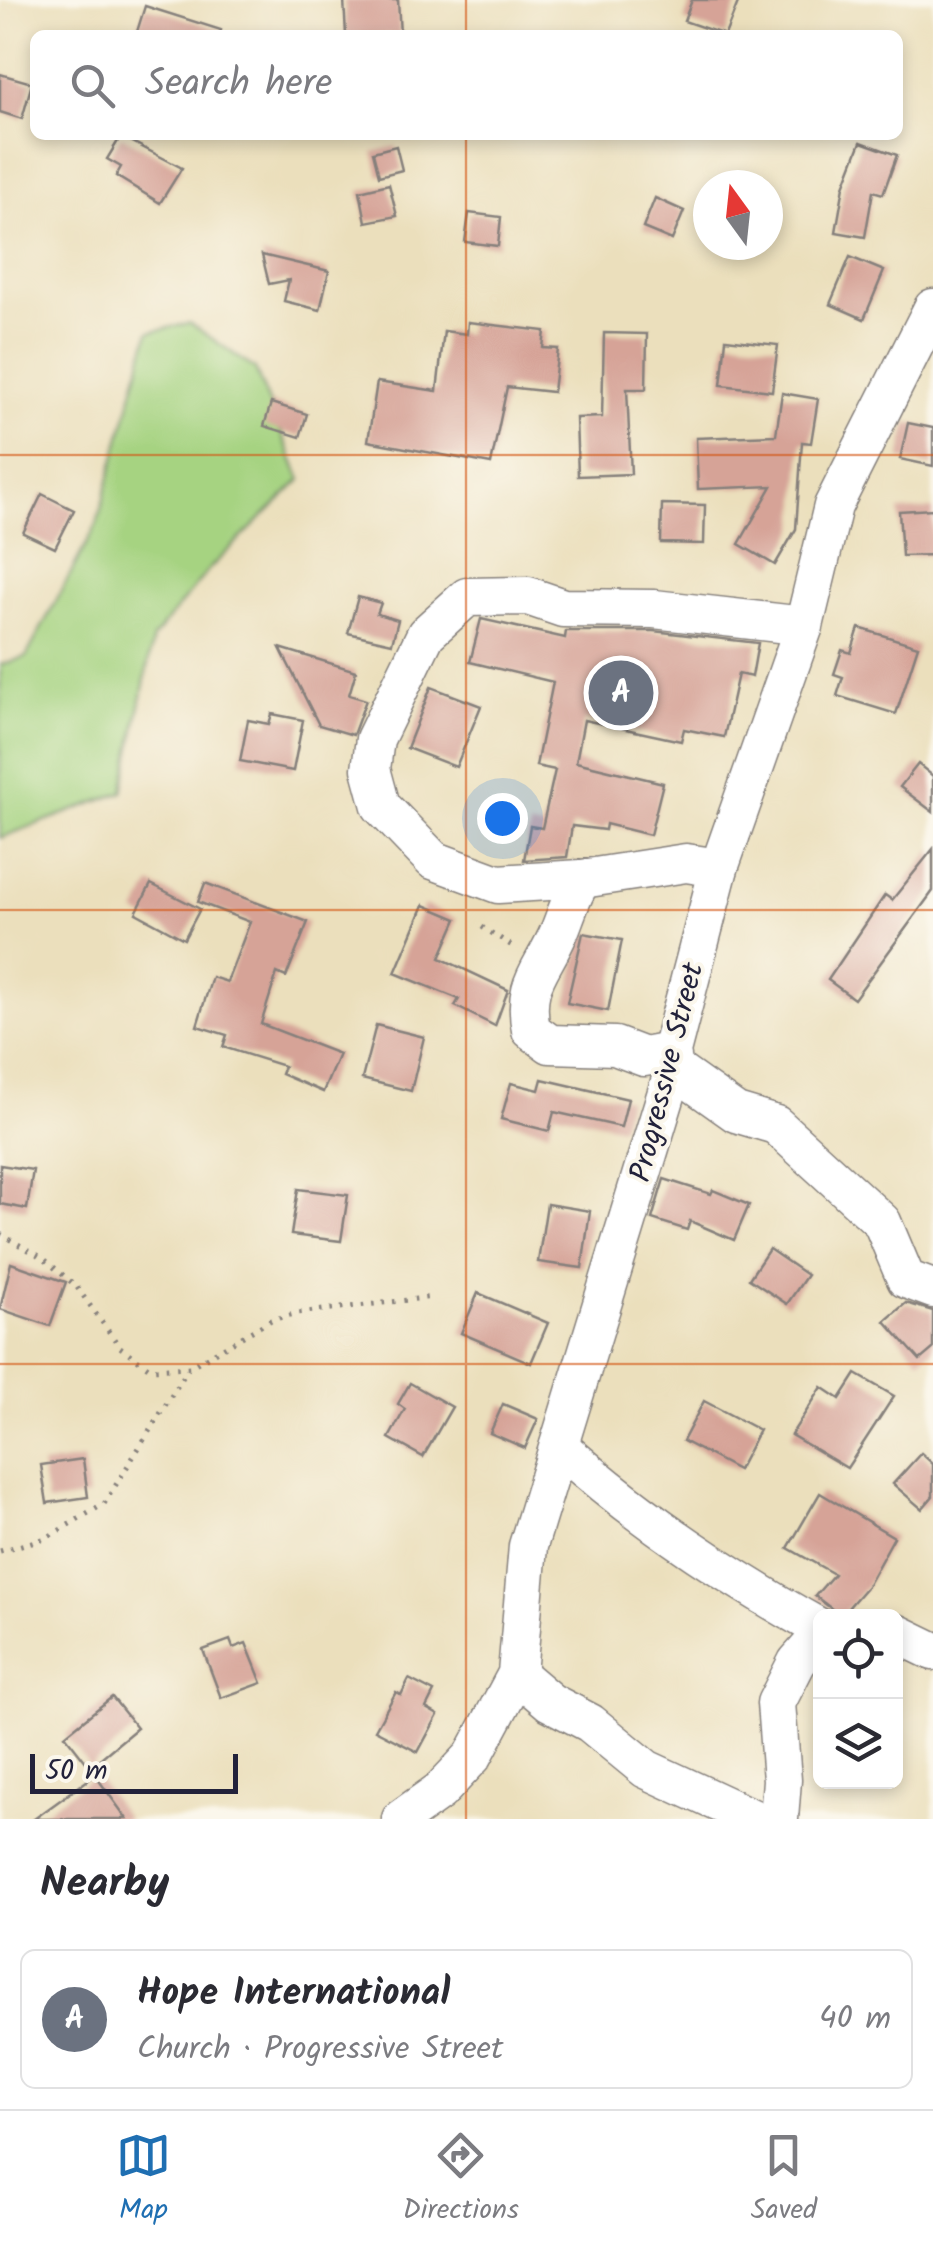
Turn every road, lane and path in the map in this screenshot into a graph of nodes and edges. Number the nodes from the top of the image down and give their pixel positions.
1 (933, 308) edge
2 (923, 352) edge
3 (804, 626) junction
4 (720, 868) junction
5 (582, 879) junction
6 (482, 927) dead end
7 (543, 960) junction
8 (672, 1060) junction
9 (0, 1234) edge
10 (933, 1288) edge
11 (432, 1297) dead end
12 (190, 1366) junction
13 (558, 1446) junction
14 (0, 1550) edge
15 (813, 1624) edge
16 (903, 1636) edge
17 (813, 1644) edge
18 (933, 1650) edge
19 (517, 1674) junction
20 (400, 1819) edge
21 (754, 1819) edge
22 (779, 1819) edge

1 - 2 street, Progressive Street
2 - 3 street, Progressive Street
3 - 4 street, Progressive Street
3 - 5 street
4 - 5 street
4 - 8 street, Progressive Street
5 - 7 street
6 - 7 path
7 - 8 street
8 - 10 street
8 - 13 street, Progressive Street
9 - 12 path
11 - 12 path
12 - 14 path
13 - 15 street
13 - 19 street, Progressive Street
16 - 18 street
17 - 22 street
19 - 20 street, Progressive Street
19 - 21 street

